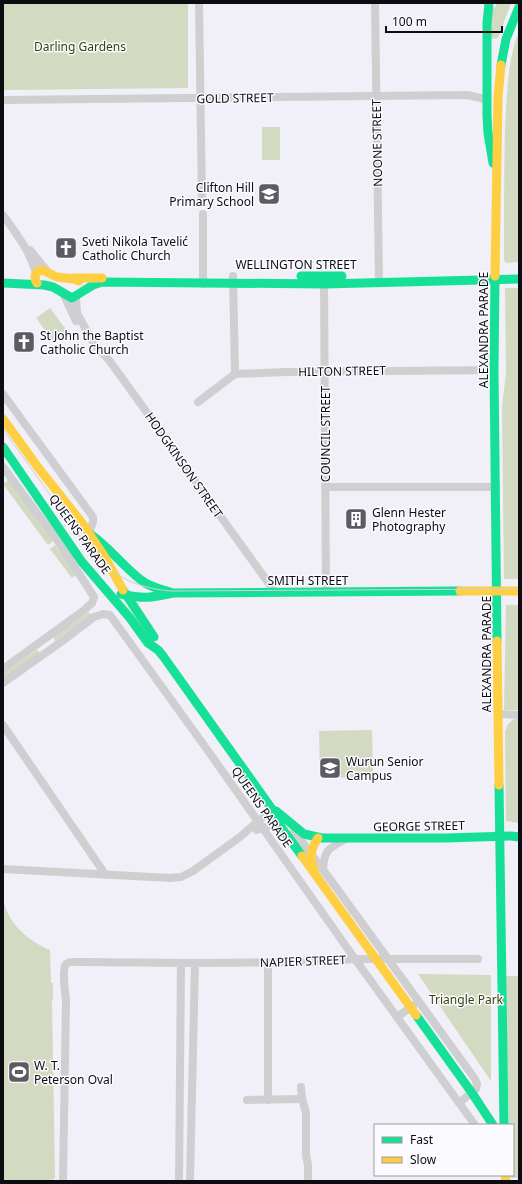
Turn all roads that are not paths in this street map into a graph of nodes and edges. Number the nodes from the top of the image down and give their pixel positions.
1 (199, 3) edge
2 (375, 3) edge
3 (488, 3) edge
4 (519, 7) edge
5 (488, 84) junction
6 (467, 95) junction
7 (376, 96) junction
8 (200, 98) junction
9 (3, 100) edge
10 (487, 102) junction
11 (496, 183) junction
12 (202, 201) dead end
13 (202, 214) dead end
14 (3, 215) edge
15 (23, 243) junction
16 (48, 272) junction
17 (519, 272) edge
18 (36, 276) junction
19 (495, 276) junction
20 (72, 278) junction
21 (379, 279) junction
22 (519, 279) edge
23 (3, 280) edge
24 (204, 280) junction
25 (233, 280) junction
26 (324, 280) junction
27 (3, 283) edge
28 (62, 293) junction
29 (78, 295) junction
30 (91, 339) junction
31 (494, 370) junction
32 (324, 371) junction
33 (235, 374) junction
34 (3, 394) edge
35 (198, 402) dead end
36 (3, 419) edge
37 (3, 447) edge
38 (3, 467) edge
39 (496, 486) junction
40 (325, 487) junction
41 (89, 533) junction
42 (101, 584) junction
43 (519, 590) edge
44 (497, 591) junction
45 (275, 592) junction
46 (326, 592) junction
47 (173, 593) junction
48 (126, 596) junction
49 (87, 607) junction
50 (94, 617) junction
51 (38, 644) junction
52 (158, 650) junction
53 (45, 654) junction
54 (3, 669) edge
55 (3, 683) edge
56 (498, 714) junction
57 (519, 715) edge
58 (3, 725) edge
59 (272, 809) junction
60 (281, 821) junction
61 (259, 825) junction
62 (500, 837) junction
63 (519, 837) edge
64 (318, 838) junction
65 (346, 839) junction
66 (310, 853) junction
67 (3, 869) edge
68 (105, 874) junction
69 (321, 874) junction
70 (355, 959) junction
71 (376, 959) junction
72 (478, 959) dead end
73 (388, 960) junction
74 (268, 962) junction
75 (181, 963) junction
76 (195, 963) junction
77 (418, 1002) junction
78 (410, 1007) junction
79 (397, 1017) junction
80 (301, 1086) dead end
81 (472, 1093) junction
82 (302, 1099) junction
83 (247, 1100) dead end
84 (268, 1100) junction
85 (459, 1102) junction
86 (474, 1124) edge
87 (492, 1124) edge
88 (504, 1124) edge
89 (63, 1181) edge
90 (179, 1181) edge
91 (190, 1181) edge
92 (308, 1181) edge

1 - 8 street
2 - 7 street, NOONE STREET
3 - 5 main road, ALEXANDRA PARADE
4 - 11 main road, ALEXANDRA PARADE
5 - 6 street, GOLD STREET
5 - 10 main road, ALEXANDRA PARADE
6 - 7 street, GOLD STREET
6 - 10 street, GOLD STREET
7 - 8 street, GOLD STREET
7 - 21 street, NOONE STREET
8 - 9 street, GOLD STREET
8 - 12 street
10 - 11 main road, ALEXANDRA PARADE
11 - 19 main road, ALEXANDRA PARADE
13 - 24 street
14 - 15 street
15 - 16 street
15 - 18 street
16 - 18 main road
16 - 20 main road, WELLINGTON STREET
17 - 19 main road, WELLINGTON STREET
18 - 23 main road
18 - 27 main road
18 - 28 main road
19 - 21 main road, WELLINGTON STREET
19 - 22 main road, WELLINGTON STREET
19 - 31 main road, ALEXANDRA PARADE
20 - 24 main road, WELLINGTON STREET
20 - 29 main road
21 - 26 main road, WELLINGTON STREET
24 - 25 main road, WELLINGTON STREET
24 - 29 main road, WELLINGTON STREET
25 - 26 main road, WELLINGTON STREET
25 - 33 street
26 - 32 street, COUNCIL STREET
28 - 29 main road
28 - 30 street, HODGKINSON STREET
29 - 30 street, HODGKINSON STREET
30 - 45 street, HODGKINSON STREET
31 - 32 street, HILTON STREET
31 - 39 main road, ALEXANDRA PARADE
32 - 33 street, HILTON STREET
32 - 40 street, COUNCIL STREET
33 - 35 street
34 - 41 street, QUEENS PARADE
36 - 41 main road, QUEENS PARADE
37 - 42 main road, QUEENS PARADE
38 - 49 street, QUEENS PARADE
39 - 40 street
39 - 44 main road, ALEXANDRA PARADE
40 - 46 street, COUNCIL STREET
41 - 47 main road
41 - 48 main road, QUEENS PARADE
42 - 48 main road, SMITH STREET
42 - 52 main road, QUEENS PARADE
43 - 44 main road, SMITH STREET
44 - 46 main road, SMITH STREET
44 - 56 main road, ALEXANDRA PARADE
45 - 46 main road, SMITH STREET
45 - 47 main road, SMITH STREET
47 - 48 main road, SMITH STREET
48 - 52 main road, QUEENS PARADE
49 - 50 street
49 - 51 street
50 - 53 street
50 - 61 street, QUEENS PARADE
51 - 53 street
51 - 54 street
52 - 59 main road, QUEENS PARADE
53 - 55 street
56 - 57 street
56 - 62 main road, ALEXANDRA PARADE
58 - 68 street
59 - 60 main road, QUEENS PARADE
59 - 61 street
60 - 61 street
60 - 64 main road, QUEENS PARADE
60 - 66 street, QUEENS PARADE
60 - 69 main road, QUEENS PARADE
61 - 68 street
61 - 70 street, QUEENS PARADE
62 - 63 main road, GEORGE STREET
62 - 65 main road, GEORGE STREET
62 - 88 main road, ALEXANDRA PARADE
64 - 65 main road, GEORGE STREET
64 - 66 main road
65 - 69 street
66 - 69 main road
67 - 68 street
69 - 71 main road, QUEENS PARADE
69 - 73 street, QUEENS PARADE
70 - 71 street, NAPIER STREET
70 - 74 street, NAPIER STREET
70 - 79 street, QUEENS PARADE
71 - 73 street, NAPIER STREET
71 - 78 main road, QUEENS PARADE
72 - 73 street, NAPIER STREET
73 - 77 street, QUEENS PARADE
74 - 76 street, NAPIER STREET
74 - 84 street
75 - 76 street, NAPIER STREET
75 - 89 street, NAPIER STREET
75 - 90 street
76 - 91 street
77 - 78 street
77 - 81 street, QUEENS PARADE
78 - 79 street
78 - 81 main road, QUEENS PARADE
79 - 85 street, QUEENS PARADE
80 - 82 street
81 - 85 street
81 - 87 main road, QUEENS PARADE
82 - 84 street
82 - 92 street
83 - 84 street
85 - 86 street, QUEENS PARADE

